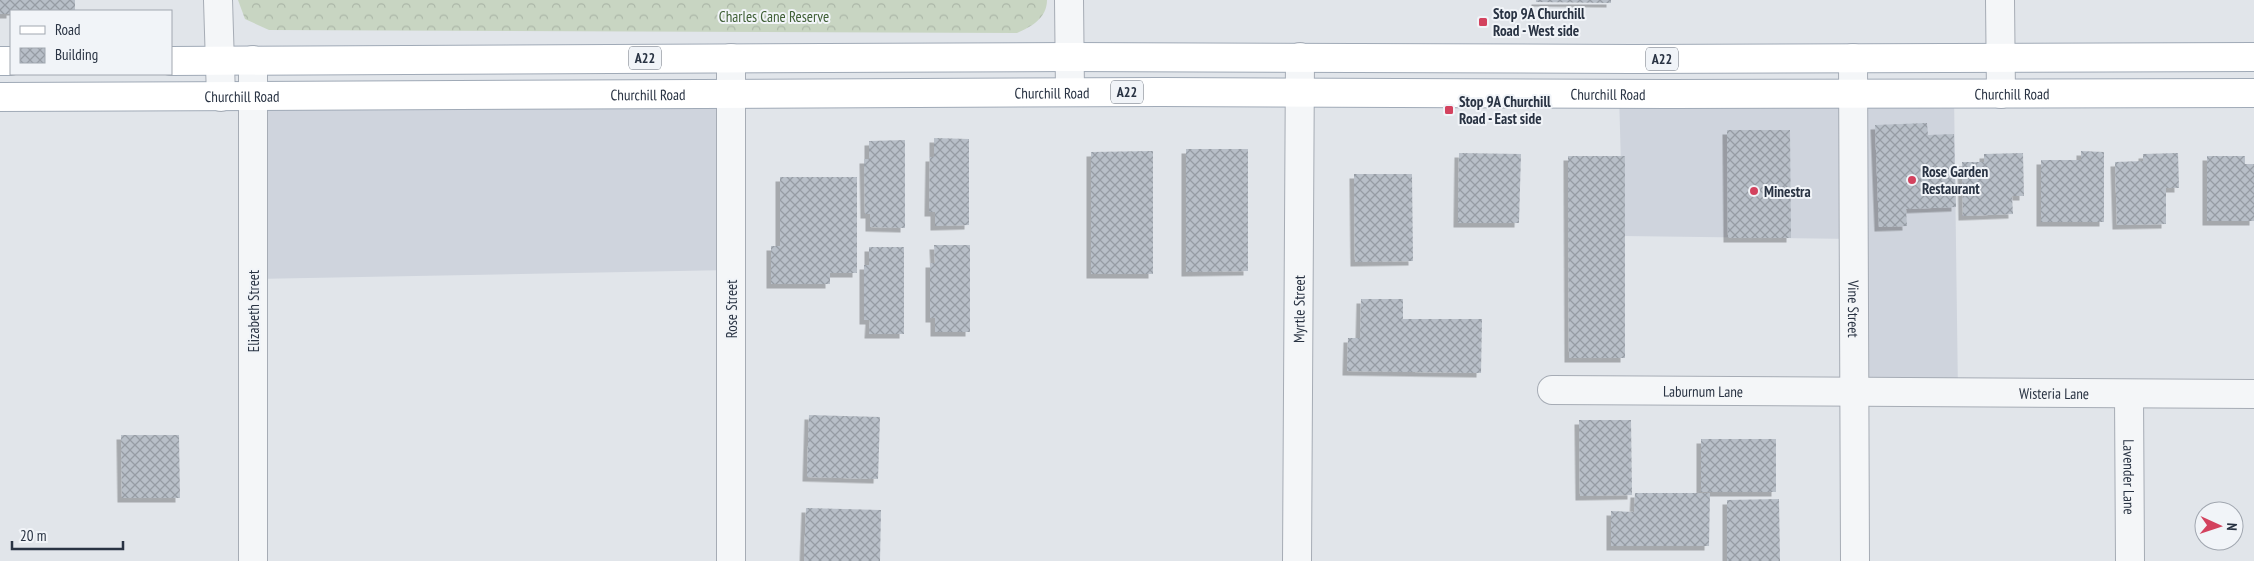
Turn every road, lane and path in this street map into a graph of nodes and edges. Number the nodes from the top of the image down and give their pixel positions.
1 (218, 0) edge
2 (1070, 0) edge
3 (2000, 0) edge
4 (1070, 57) junction
5 (1300, 57) junction
6 (2254, 57) edge
7 (731, 58) junction
8 (1853, 58) junction
9 (2000, 58) junction
10 (221, 60) junction
11 (253, 60) junction
12 (172, 61) edge
13 (1070, 92) junction
14 (731, 93) junction
15 (1300, 93) junction
16 (2254, 93) edge
17 (1853, 94) junction
18 (2000, 94) junction
19 (0, 97) edge
20 (253, 97) junction
21 (221, 98) junction
22 (1552, 390) dead end
23 (1854, 393) junction
24 (2129, 394) junction
25 (2254, 394) edge
26 (253, 561) edge
27 (731, 561) edge
28 (1297, 561) edge
29 (1855, 561) edge
30 (2130, 561) edge

1 - 10 street
2 - 4 street
3 - 9 street
4 - 5 main road, A22
4 - 7 main road, A22
4 - 13 street
5 - 8 main road, A22
5 - 15 street, Myrtle Street
6 - 9 main road, A22
7 - 11 main road, A22
7 - 14 street, Rose Street
8 - 9 main road, A22
8 - 17 street, Vine Street
9 - 18 street
10 - 11 main road, A22
10 - 12 main road, A22
10 - 21 street
11 - 20 street, Elizabeth Street
13 - 14 main road, Churchill Road / A22
13 - 15 main road, Churchill Road / A22
14 - 20 main road, Churchill Road / A22
14 - 27 street, Rose Street
15 - 17 main road, Churchill Road / A22
15 - 28 street, Myrtle Street
16 - 18 main road, Churchill Road / A22
17 - 18 main road, Churchill Road / A22
17 - 23 street, Vine Street
19 - 21 main road, Churchill Road / A22
20 - 21 main road, Churchill Road / A22
20 - 26 street, Elizabeth Street
22 - 23 street, Laburnum Lane
23 - 24 street, Wisteria Lane
23 - 29 street, Vine Street
24 - 25 street, Wisteria Lane
24 - 30 street, Lavender Lane

